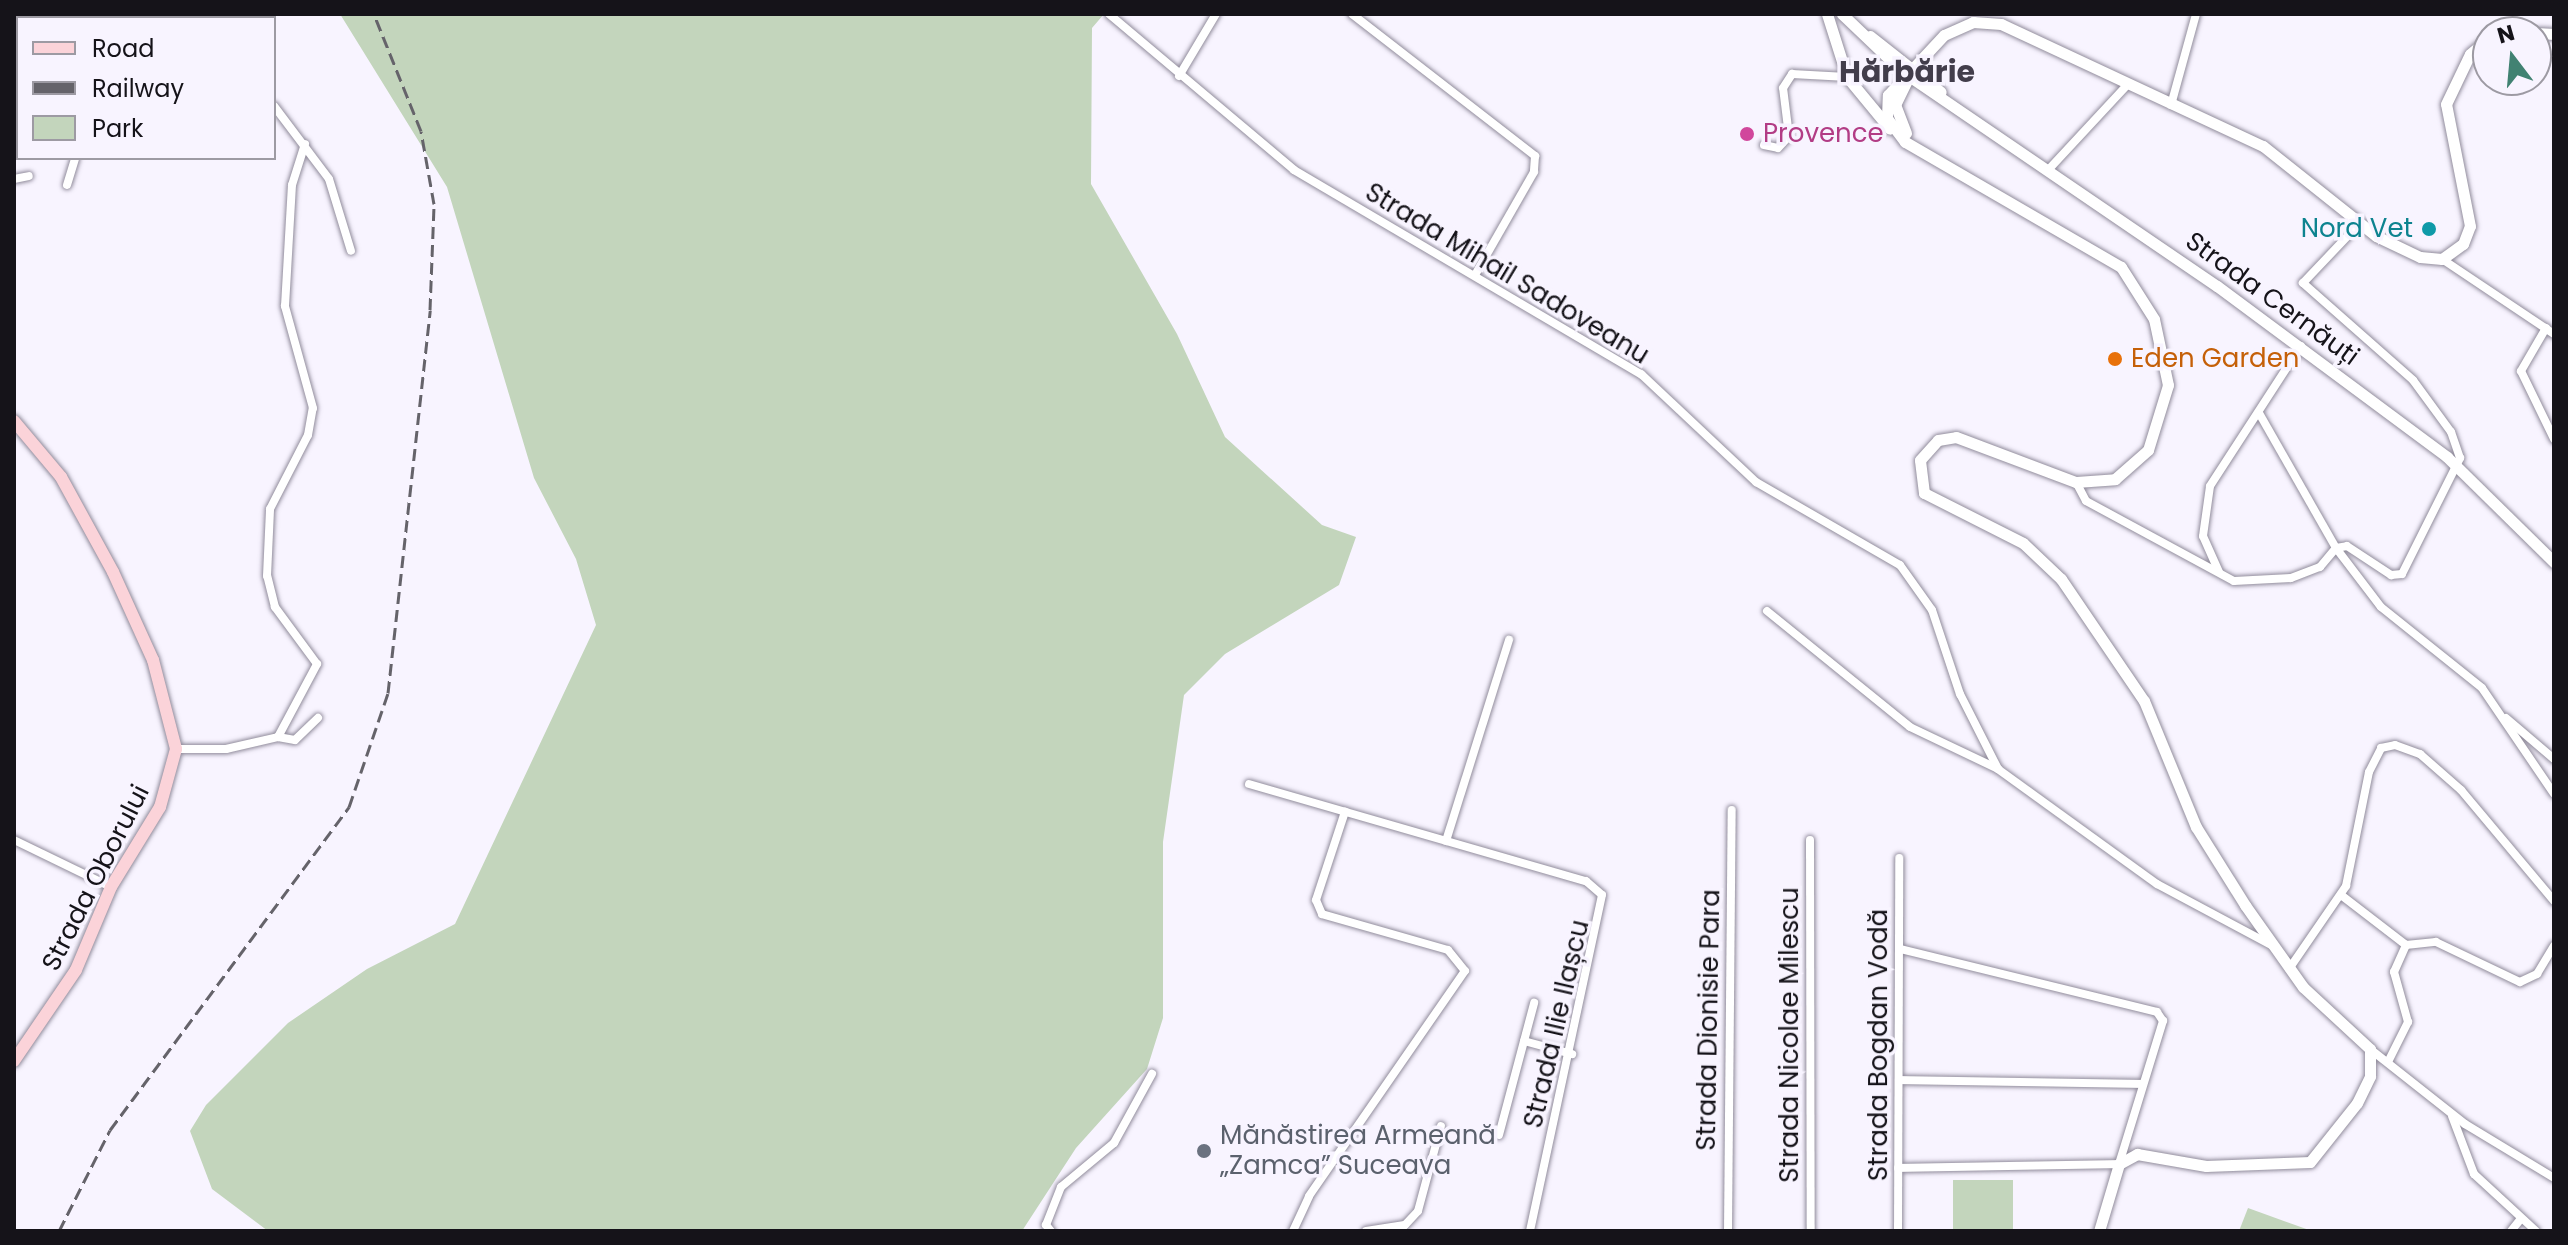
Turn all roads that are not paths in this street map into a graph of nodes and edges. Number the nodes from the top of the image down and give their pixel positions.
1 (1109, 14) edge
2 (1216, 14) edge
3 (1352, 14) edge
4 (1827, 14) edge
5 (1842, 14) edge
6 (2196, 14) edge
7 (2472, 52) edge
8 (1908, 72) junction
9 (1179, 76) junction
10 (1847, 77) junction
11 (2127, 85) junction
12 (2171, 105) junction
13 (276, 108) edge
14 (1897, 135) junction
15 (305, 144) junction
16 (1764, 145) dead end
17 (1927, 152) junction
18 (74, 160) edge
19 (2050, 168) junction
20 (29, 176) dead end
21 (14, 179) edge
22 (67, 185) dead end
23 (2358, 225) junction
24 (351, 251) dead end
25 (2442, 259) junction
26 (1475, 275) junction
27 (2546, 328) junction
28 (2554, 334) edge
29 (2301, 346) junction
30 (2259, 413) junction
31 (14, 421) edge
32 (2554, 439) edge
33 (2458, 466) junction
34 (2076, 482) junction
35 (2336, 548) junction
36 (2554, 562) edge
37 (2220, 574) junction
38 (1767, 611) dead end
39 (1509, 640) dead end
40 (2489, 702) junction
41 (318, 718) dead end
42 (278, 737) junction
43 (176, 749) junction
44 (2554, 759) edge
45 (1998, 769) junction
46 (1249, 784) dead end
47 (2554, 794) edge
48 (1732, 810) dead end
49 (1345, 812) junction
50 (14, 840) edge
51 (1810, 840) dead end
52 (1446, 841) junction
53 (1899, 858) dead end
54 (111, 887) junction
55 (2341, 895) junction
56 (2554, 901) edge
57 (2406, 945) junction
58 (2273, 946) junction
59 (2554, 946) edge
60 (1900, 949) junction
61 (2289, 969) junction
62 (1534, 1003) dead end
63 (1524, 1041) junction
64 (2370, 1049) junction
65 (1572, 1054) junction
66 (14, 1061) edge
67 (2388, 1062) junction
68 (1152, 1074) dead end
69 (1899, 1080) junction
70 (2142, 1084) junction
71 (2452, 1115) junction
72 (1441, 1126) dead end
73 (1499, 1135) dead end
74 (2119, 1164) junction
75 (1898, 1168) junction
76 (2554, 1178) edge
77 (2520, 1220) junction
78 (1051, 1231) edge
79 (1293, 1231) edge
80 (1366, 1231) edge
81 (1530, 1231) edge
82 (1728, 1231) edge
83 (1811, 1231) edge
84 (1898, 1231) edge
85 (2099, 1231) edge
86 (2511, 1231) edge
87 (2536, 1231) edge

1 - 9 street, Strada Mihail Sadoveanu
2 - 9 street
3 - 26 street
4 - 10 street
5 - 8 street, Strada Cernăuți
6 - 12 street
7 - 25 street
8 - 11 street
8 - 14 street
8 - 17 street
8 - 19 street, Strada Cernăuți
9 - 26 street, Strada Mihail Sadoveanu
10 - 14 street
10 - 16 street
11 - 12 street
11 - 19 street
12 - 23 street
13 - 15 street
14 - 17 street
15 - 24 street
15 - 42 street
17 - 34 street
18 - 22 street
19 - 29 street, Strada Cernăuți
20 - 21 street
23 - 25 street
23 - 33 street
25 - 27 street
26 - 45 street, Strada Mihail Sadoveanu
27 - 28 street
27 - 32 street
29 - 30 street
29 - 33 street, Strada Cernăuți
30 - 35 street
30 - 37 street
31 - 43 main road, Strada Oborului
33 - 35 street
33 - 36 street, Strada Cernăuți
34 - 37 street
34 - 58 street
35 - 37 street
35 - 40 street
38 - 45 street, Strada Mihail Sadoveanu
39 - 52 street
40 - 44 street
40 - 47 street
41 - 42 street
42 - 43 street
43 - 54 main road, Strada Oborului
45 - 58 street, Strada Mihail Sadoveanu
46 - 49 street, Strada Ilie Ilașcu
48 - 82 street, Strada Dionisie Para
49 - 52 street, Strada Ilie Ilașcu
49 - 79 street
50 - 54 street
51 - 83 street, Strada Nicolae Milescu
52 - 65 street, Strada Ilie Ilașcu
53 - 60 street, Strada Bogdan Vodă
54 - 66 main road, Strada Oborului
55 - 56 street
55 - 57 street
55 - 61 street
57 - 59 street
57 - 67 street
58 - 61 street
60 - 69 street, Strada Bogdan Vodă
60 - 70 street
61 - 64 street
62 - 63 street
63 - 65 street
63 - 73 street
64 - 67 street
64 - 74 street
65 - 81 street, Strada Ilie Ilașcu
67 - 71 street
68 - 78 street
69 - 70 street
69 - 75 street, Strada Bogdan Vodă
70 - 74 street
71 - 76 street
71 - 77 street
72 - 80 street
74 - 75 street
74 - 85 street
75 - 84 street, Strada Bogdan Vodă
77 - 86 street
77 - 87 street

